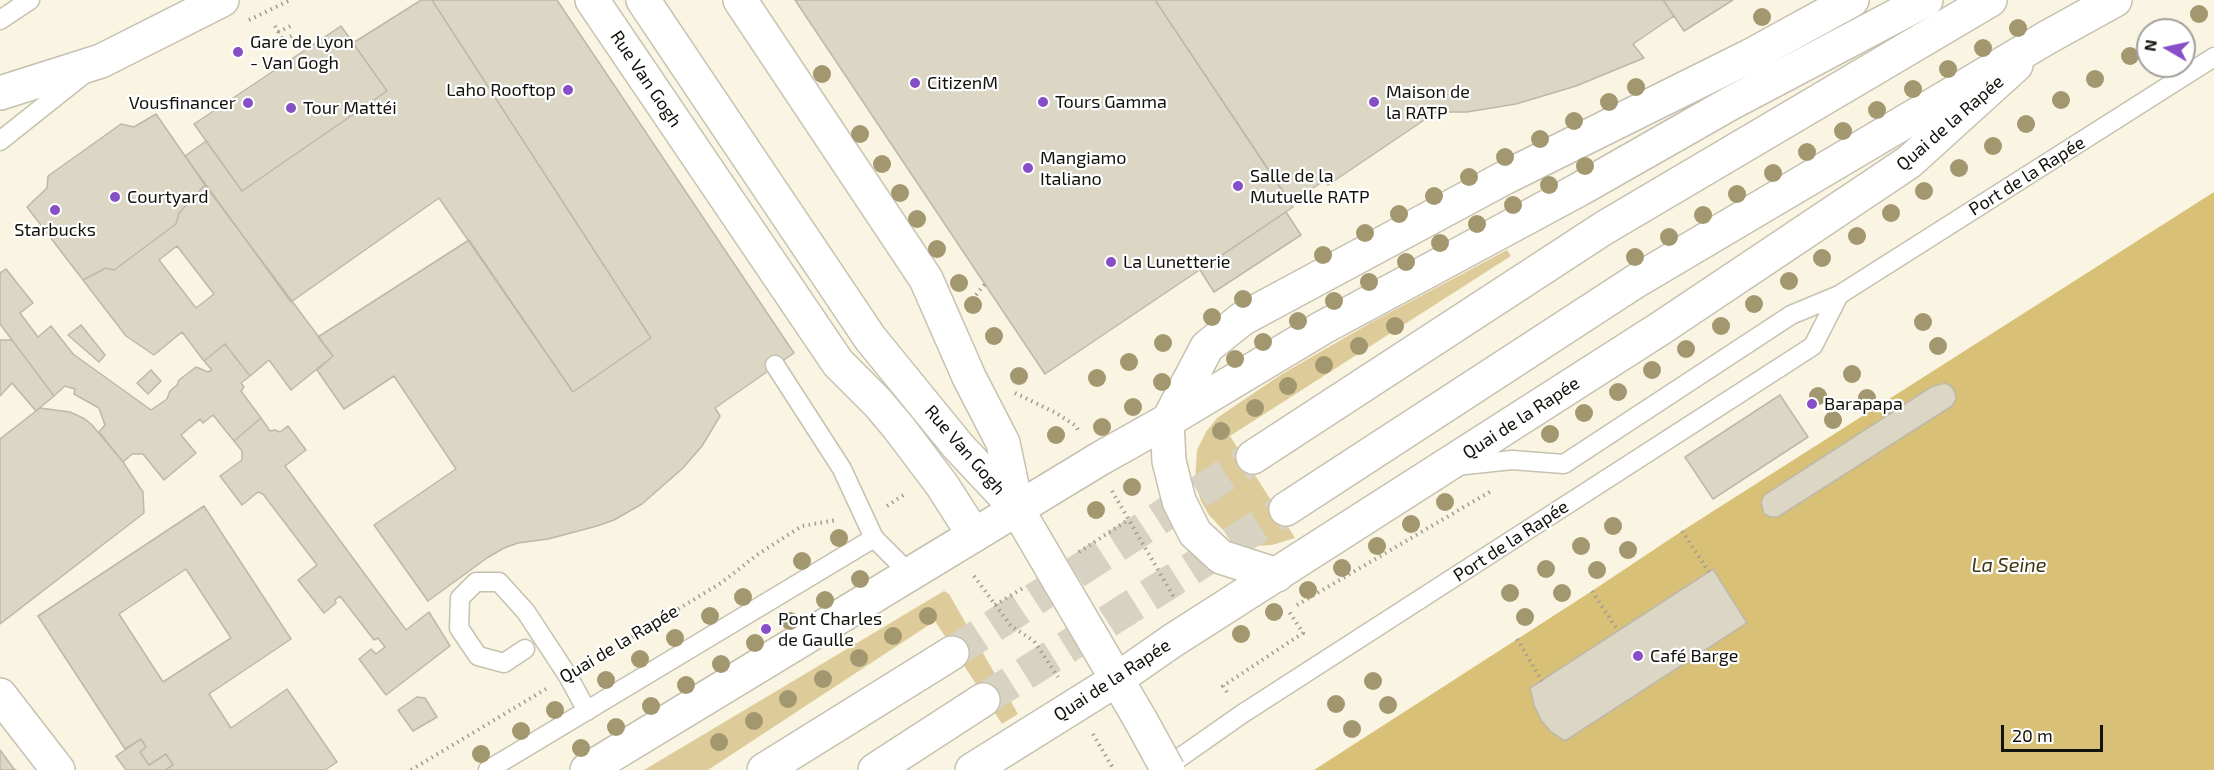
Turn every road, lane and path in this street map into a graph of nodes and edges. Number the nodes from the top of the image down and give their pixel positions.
1 (30, 0) edge
2 (222, 0) edge
3 (592, 0) edge
4 (643, 0) edge
5 (740, 0) edge
6 (1852, 0) edge
7 (1926, 0) edge
8 (1990, 0) edge
9 (2115, 0) edge
10 (0, 20) edge
11 (293, 25) dead end
12 (275, 26) dead end
13 (278, 32) junction
14 (294, 35) dead end
15 (2048, 37) junction
16 (2214, 57) edge
17 (101, 61) junction
18 (0, 93) edge
19 (0, 141) edge
20 (985, 284) dead end
21 (1839, 294) junction
22 (976, 295) dead end
23 (775, 365) dead end
24 (1011, 391) dead end
25 (1167, 421) junction
26 (1080, 434) dead end
27 (1253, 457) tunnel mouth
28 (1445, 467) junction
29 (1106, 481) dead end
30 (1497, 488) dead end
31 (1017, 509) junction
32 (1286, 509) tunnel mouth
33 (863, 516) junction
34 (1128, 519) junction
35 (1682, 531) dead end
36 (974, 535) junction
37 (873, 538) junction
38 (1085, 548) dead end
39 (969, 569) dead end
40 (1709, 572) dead end
41 (910, 574) junction
42 (1277, 576) junction
43 (1022, 589) dead end
44 (1592, 591) dead end
45 (995, 605) junction
46 (1179, 607) dead end
47 (1618, 631) dead end
48 (1517, 639) dead end
49 (525, 650) dead end
50 (952, 653) tunnel mouth
51 (568, 676) junction
52 (1116, 680) junction
53 (1542, 681) dead end
54 (1061, 682) dead end
55 (1223, 686) dead end
56 (0, 695) edge
57 (983, 700) tunnel mouth
58 (588, 711) junction
59 (1100, 746) dead end
60 (58, 770) edge
61 (411, 770) edge
62 (488, 770) edge
63 (587, 770) edge
64 (764, 770) edge
65 (875, 770) edge
66 (972, 770) edge
67 (1114, 770) edge
68 (1162, 770) edge
69 (1168, 770) edge

1 - 10 lane
2 - 17 main road
3 - 36 main road, Rue Van Gogh
4 - 31 main road, Rue Van Gogh
5 - 31 main road, Rue Van Gogh
6 - 25 main road
7 - 25 main road
8 - 27 main road
9 - 15 main road, Quai de la Rapée
11 - 13 path
12 - 13 path
13 - 14 path
15 - 28 main road, Quai de la Rapée
15 - 32 main road, Quai de la Rapée
16 - 21 lane, Port de la Rapée
17 - 18 main road
17 - 19 lane
20 - 22 path
21 - 28 lane, Port de la Rapée
21 - 68 lane, Port de la Rapée
23 - 33 lane
24 - 26 path
25 - 31 main road
25 - 42 main road
28 - 42 main road, Quai de la Rapée
29 - 34 path
30 - 55 path
31 - 36 main road
31 - 52 main road
33 - 37 lane
33 - 51 path, Quai de la Rapée
34 - 38 path
34 - 46 path
35 - 40 path
36 - 41 main road
37 - 41 lane
37 - 58 lane
39 - 45 path, Quai de la Rapée
41 - 63 main road
42 - 52 main road, Quai de la Rapée
43 - 45 path
44 - 47 path
45 - 54 path, Quai de la Rapée
48 - 53 path
49 - 51 lane
50 - 64 main road
51 - 58 lane
51 - 61 path, Quai de la Rapée
52 - 66 main road, Quai de la Rapée
52 - 69 main road, bridge
56 - 60 main road
57 - 65 main road
58 - 62 lane
59 - 67 path

